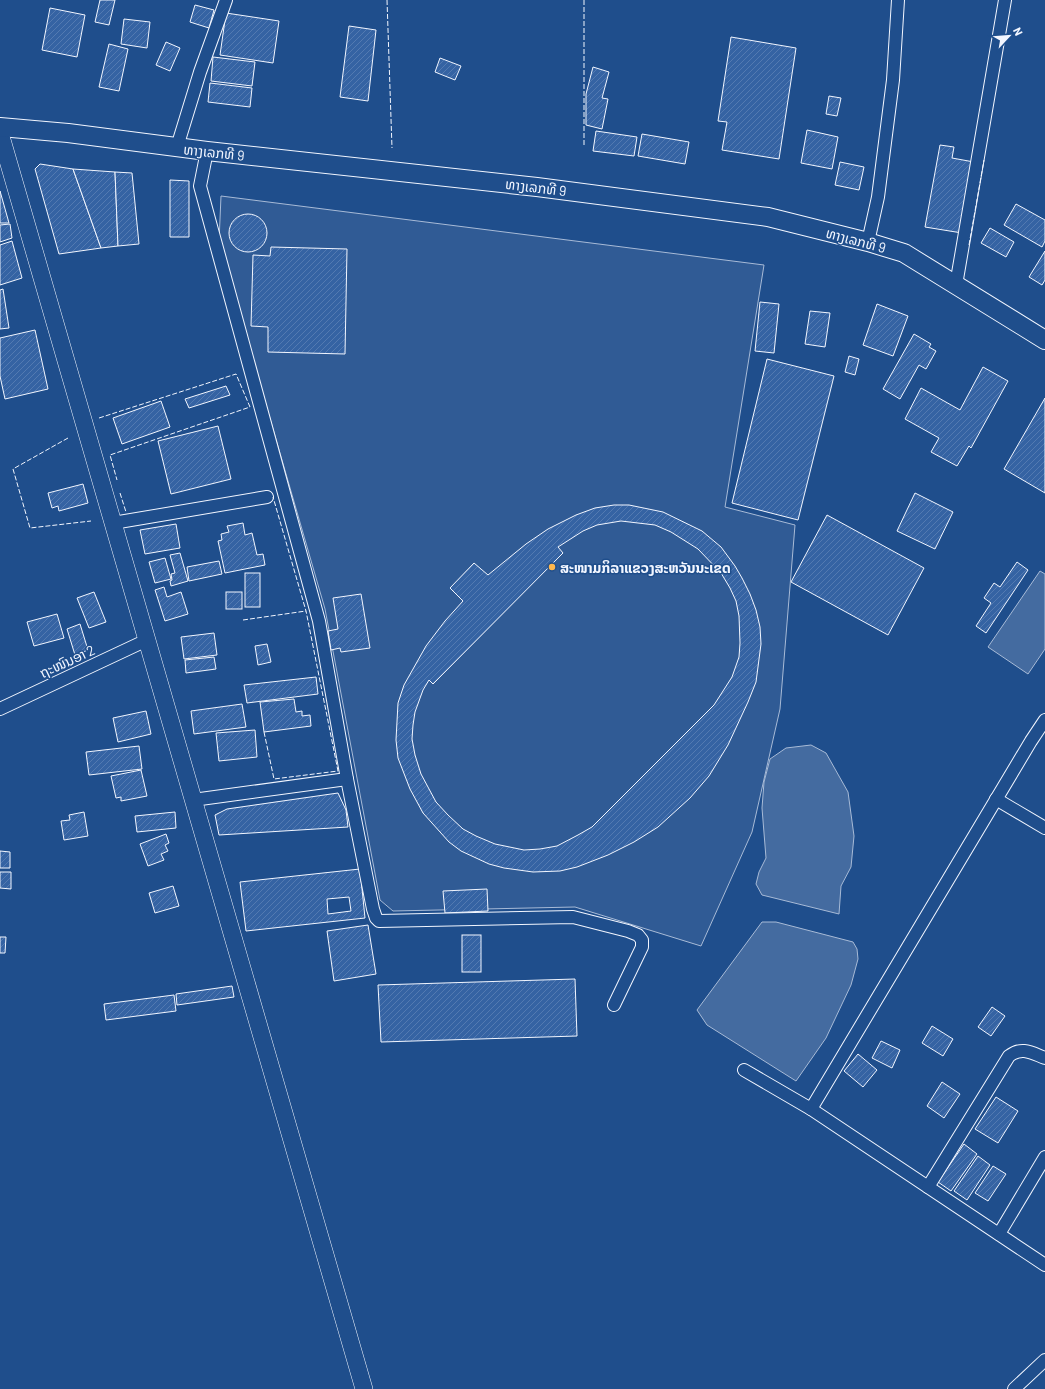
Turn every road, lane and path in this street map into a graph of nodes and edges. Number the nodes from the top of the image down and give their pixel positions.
1 (226, 0) edge
2 (898, 0) edge
3 (1005, 0) edge
4 (0, 127) edge
5 (0, 133) edge
6 (177, 147) junction
7 (207, 151) junction
8 (868, 242) junction
9 (956, 285) junction
10 (1045, 340) edge
11 (267, 497) dead end
12 (113, 523) junction
13 (147, 640) junction
14 (0, 708) edge
15 (1045, 720) edge
16 (347, 778) junction
17 (996, 799) junction
18 (193, 800) junction
19 (1045, 828) edge
20 (614, 1005) dead end
21 (1045, 1058) edge
22 (744, 1070) dead end
23 (811, 1109) junction
24 (1045, 1157) edge
25 (928, 1187) junction
26 (999, 1234) junction
27 (1045, 1265) edge
28 (1045, 1360) edge
29 (364, 1389) edge
30 (1014, 1389) edge

1 - 6 street
2 - 8 street
3 - 9 street
4 - 6 main road, ທາງເລກທີ 9
5 - 12 street
6 - 7 main road, ທາງເລກທີ 9
7 - 8 main road, ທາງເລກທີ 9
7 - 16 street
8 - 9 main road, ທາງເລກທີ 9
9 - 10 main road, ທາງເລກທີ 9
11 - 12 street
12 - 13 street
13 - 14 street, ຖະໜົນອາ 2
13 - 18 street
15 - 17 street
16 - 18 street
16 - 20 street
17 - 19 street
17 - 23 street
18 - 29 street
21 - 25 street
22 - 23 street
23 - 25 street
24 - 26 street
25 - 26 street
26 - 27 street
28 - 30 street

